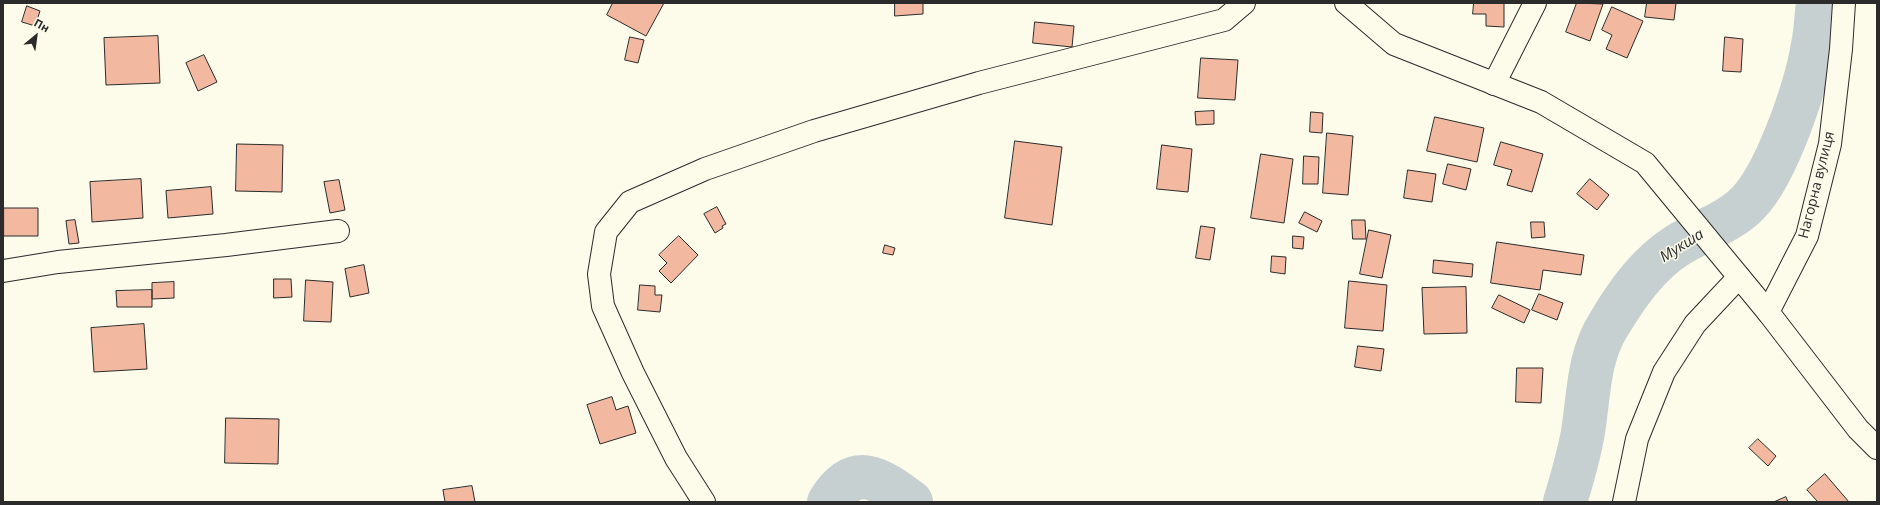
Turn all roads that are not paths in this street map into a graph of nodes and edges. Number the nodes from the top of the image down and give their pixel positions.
1 (1244, 3) edge
2 (1346, 3) edge
3 (1535, 3) edge
4 (1844, 3) edge
5 (1494, 84) junction
6 (338, 232) dead end
7 (1734, 270) junction
8 (3, 271) edge
9 (1768, 312) junction
10 (1877, 448) edge
11 (704, 502) edge
12 (1624, 502) edge

1 - 11 street
2 - 5 street
3 - 5 street
4 - 9 street, Нагорна вулиця
5 - 7 street
6 - 8 street
7 - 9 street
7 - 12 street
9 - 10 street

